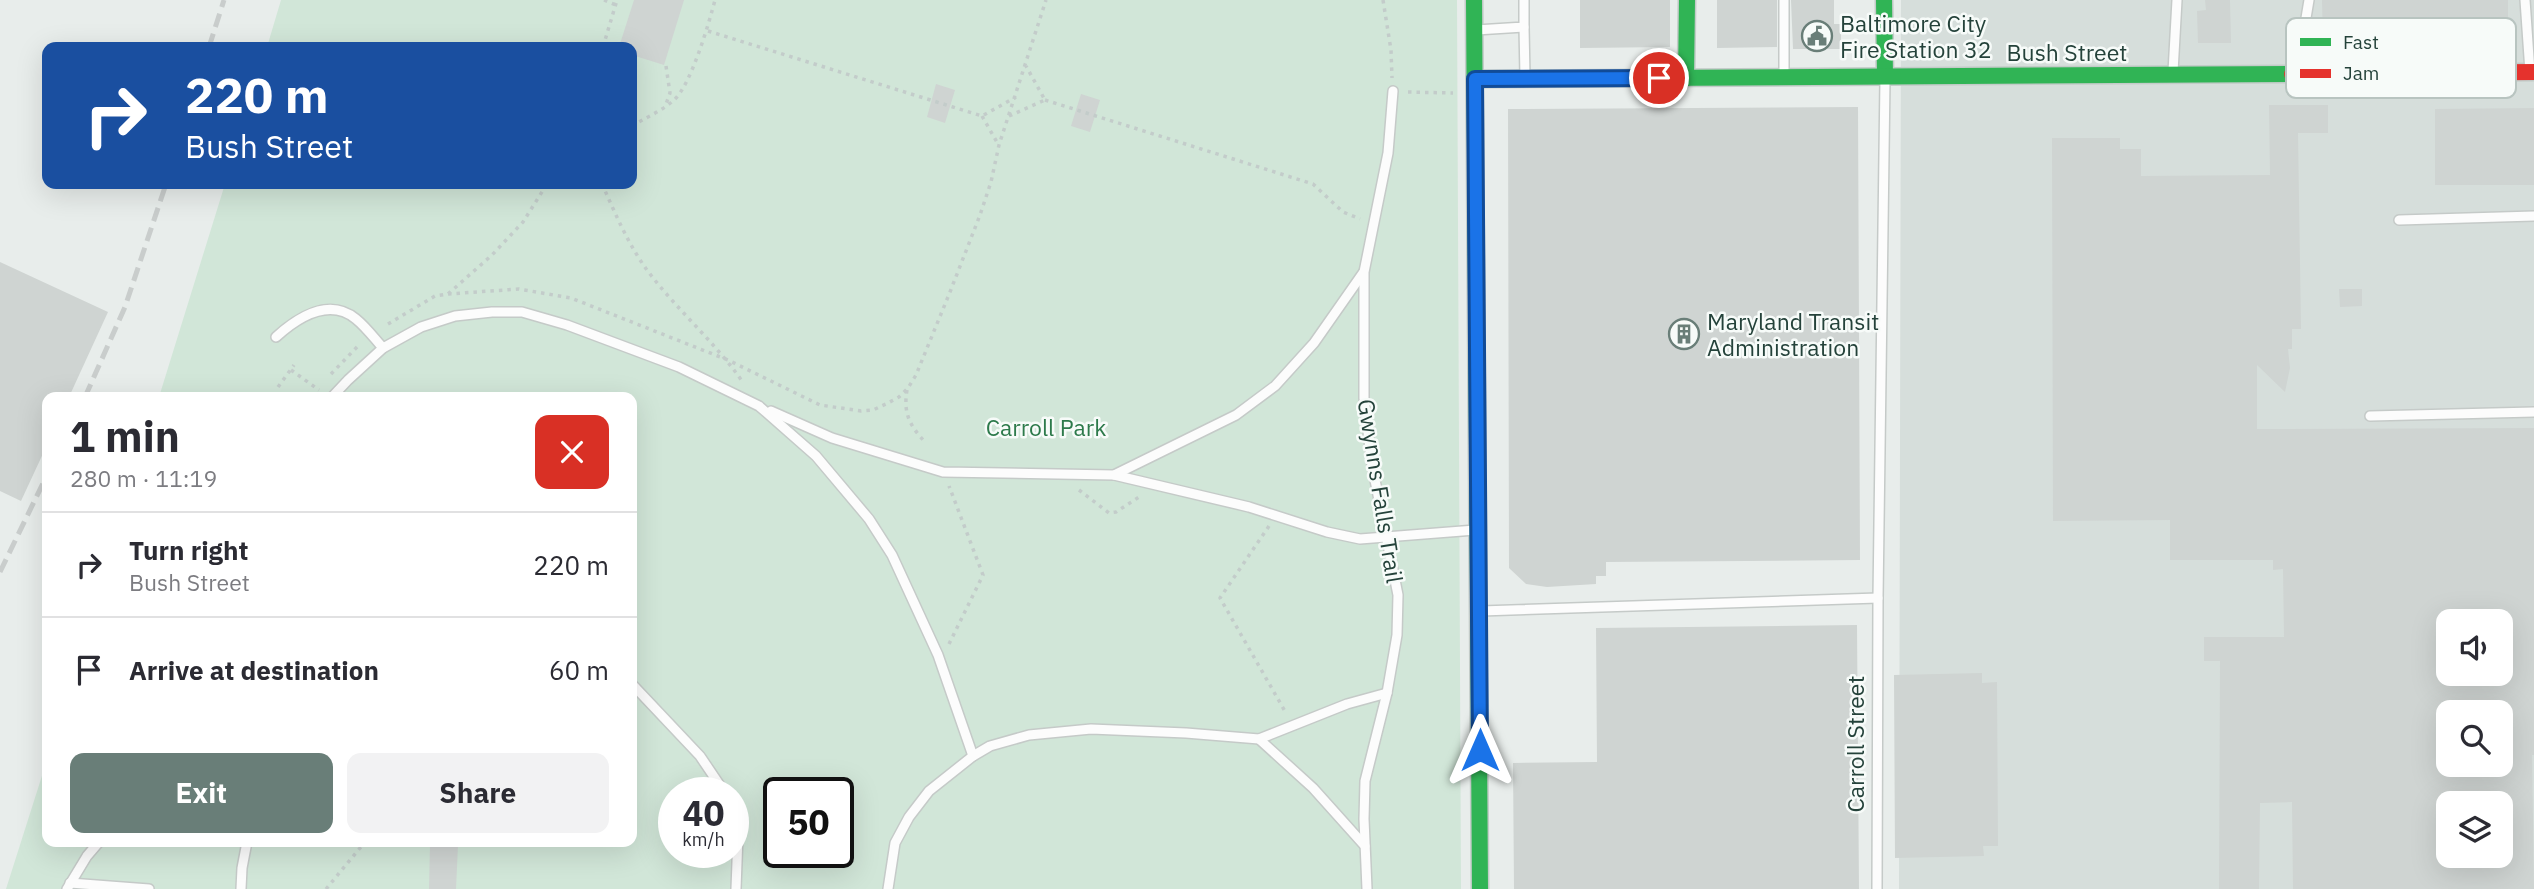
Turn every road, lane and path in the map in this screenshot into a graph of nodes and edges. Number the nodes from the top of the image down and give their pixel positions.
1 (604, 0) edge
2 (715, 0) edge
3 (1046, 0) edge
4 (1383, 0) edge
5 (1474, 0) edge
6 (1524, 0) edge
7 (1687, 0) edge
8 (1784, 0) edge
9 (1884, 0) edge
10 (2177, 0) edge
11 (2309, 0) edge
12 (2525, 0) edge
13 (616, 2) edge
14 (2306, 18) edge
15 (1524, 27) junction
16 (1474, 30) junction
17 (708, 31) junction
18 (604, 42) edge
19 (666, 66) dead end
20 (1026, 66) junction
21 (2532, 72) edge
22 (2286, 73) edge
23 (2173, 74) junction
24 (1885, 76) junction
25 (1784, 77) junction
26 (1686, 78) junction
27 (1475, 79) junction
28 (1525, 79) junction
29 (1393, 91) junction
30 (1016, 97) junction
31 (1045, 100) junction
32 (664, 107) junction
33 (982, 116) junction
34 (1009, 116) junction
35 (637, 123) edge
36 (999, 145) junction
37 (544, 189) edge
38 (603, 189) edge
39 (2534, 216) edge
40 (1374, 220) junction
41 (2399, 220) dead end
42 (1364, 272) junction
43 (448, 294) junction
44 (388, 324) dead end
45 (276, 337) dead end
46 (383, 348) junction
47 (728, 360) junction
48 (294, 365) dead end
49 (291, 370) junction
50 (278, 387) dead end
51 (908, 388) junction
52 (319, 390) dead end
53 (337, 392) edge
54 (760, 406) junction
55 (2534, 412) edge
56 (2371, 416) dead end
57 (926, 443) dead end
58 (1061, 475) junction
59 (1114, 475) junction
60 (1158, 485) junction
61 (949, 486) dead end
62 (1276, 516) junction
63 (1479, 529) junction
64 (1388, 538) junction
65 (1878, 598) junction
66 (1480, 611) junction
67 (948, 646) dead end
68 (637, 689) edge
69 (1387, 693) junction
70 (1294, 726) junction
71 (1259, 739) junction
72 (973, 756) junction
73 (714, 777) edge
74 (1364, 846) junction
75 (95, 847) edge
76 (246, 847) edge
77 (361, 847) edge
78 (737, 868) edge
79 (69, 886) edge
80 (149, 889) edge
81 (241, 889) edge
82 (326, 889) edge
83 (736, 889) edge
84 (888, 889) edge
85 (1367, 889) edge
86 (1480, 889) edge
87 (1877, 889) edge

1 - 13 path
2 - 17 path
3 - 20 path
4 - 29 path
5 - 16 street
6 - 15 lane
7 - 26 street
8 - 25 lane
9 - 24 street
10 - 23 lane
11 - 14 lane
12 - 21 lane
13 - 18 path
15 - 16 lane
15 - 28 lane
16 - 27 street
17 - 32 path
17 - 33 path
19 - 32 path
20 - 30 path
20 - 31 path
22 - 23 street, Bush Street
23 - 24 street, Bush Street
24 - 25 street, Bush Street
24 - 65 lane, Carroll Street
25 - 26 street, Bush Street
26 - 28 street, Bush Street
27 - 28 street, Bush Street
27 - 29 path
27 - 63 street
29 - 40 lane, Gwynns Falls Trail
30 - 33 path
30 - 34 path
31 - 34 path
31 - 40 path
32 - 35 path
33 - 36 path
34 - 36 path
36 - 51 path
37 - 43 path
38 - 47 path
39 - 41 lane
40 - 42 lane, Gwynns Falls Trail
42 - 59 lane
42 - 64 lane, Gwynns Falls Trail
43 - 44 path
43 - 47 path
45 - 46 lane
46 - 53 lane
46 - 54 lane
47 - 51 path
47 - 54 path
48 - 49 path
49 - 50 path
49 - 52 path
51 - 57 path
54 - 58 lane
54 - 72 lane
55 - 56 lane
58 - 59 lane
58 - 60 path
59 - 60 lane
60 - 62 lane
61 - 67 path
62 - 64 lane
62 - 70 path
63 - 64 lane
63 - 66 street
64 - 69 lane, Gwynns Falls Trail
65 - 66 lane
65 - 87 lane, Carroll Street
66 - 86 street
68 - 73 lane
69 - 70 lane
69 - 74 lane, Gwynns Falls Trail
70 - 71 lane
71 - 72 lane
71 - 74 lane
72 - 84 lane
74 - 85 lane, Gwynns Falls Trail
75 - 79 lane
76 - 81 lane
77 - 82 path
78 - 83 lane
79 - 80 lane

